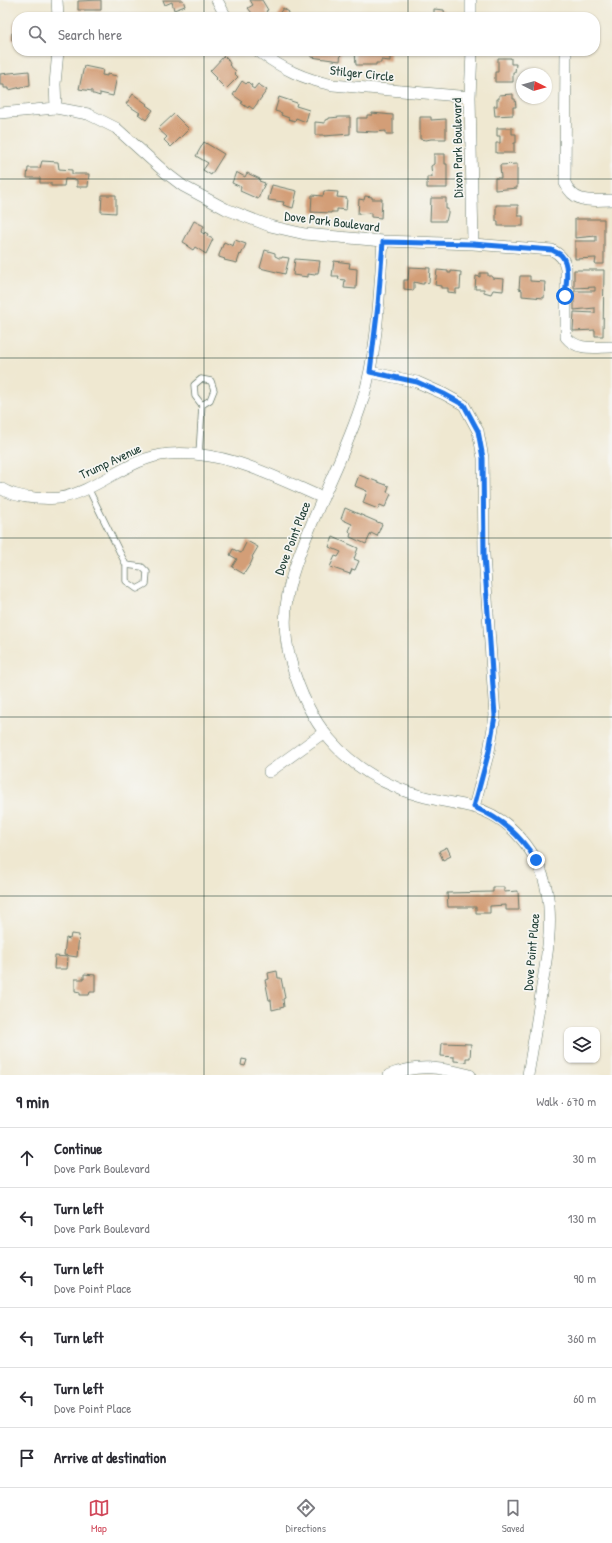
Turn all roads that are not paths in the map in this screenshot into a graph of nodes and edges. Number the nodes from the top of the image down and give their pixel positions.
1 (57, 0) edge
2 (217, 0) edge
3 (471, 0) edge
4 (58, 12) edge
5 (223, 12) edge
6 (472, 12) edge
7 (58, 56) edge
8 (266, 56) edge
9 (472, 56) edge
10 (566, 56) edge
11 (470, 97) junction
12 (56, 108) junction
13 (0, 113) edge
14 (612, 200) edge
15 (383, 242) junction
16 (473, 244) junction
17 (612, 347) edge
18 (370, 372) junction
19 (202, 406) junction
20 (199, 454) junction
21 (0, 488) edge
22 (88, 488) junction
23 (323, 498) junction
24 (126, 565) junction
25 (323, 733) junction
26 (269, 772) dead end
27 (474, 807) junction
28 (389, 1075) edge
29 (470, 1075) edge
30 (528, 1075) edge

1 - 4 street
2 - 5 street
3 - 6 street
7 - 12 street
8 - 11 street, Stilger Circle
9 - 11 street, Dixon Park Boulevard
10 - 14 street
11 - 16 street, Dixon Park Boulevard
12 - 13 street, Dove Park Boulevard
12 - 15 street, Dove Park Boulevard
15 - 16 street, Dove Park Boulevard
15 - 18 street, Dove Point Place
16 - 17 street, Dove Park Boulevard
18 - 23 street, Dove Point Place
18 - 27 street
19 - 19 lane
19 - 20 lane
20 - 22 street, Trump Avenue
20 - 23 street, Trump Avenue
21 - 22 street, Trump Avenue
22 - 24 lane
23 - 25 street, Dove Point Place
24 - 24 lane
25 - 26 street
25 - 27 street, Dove Point Place
27 - 30 street, Dove Point Place
28 - 29 street

